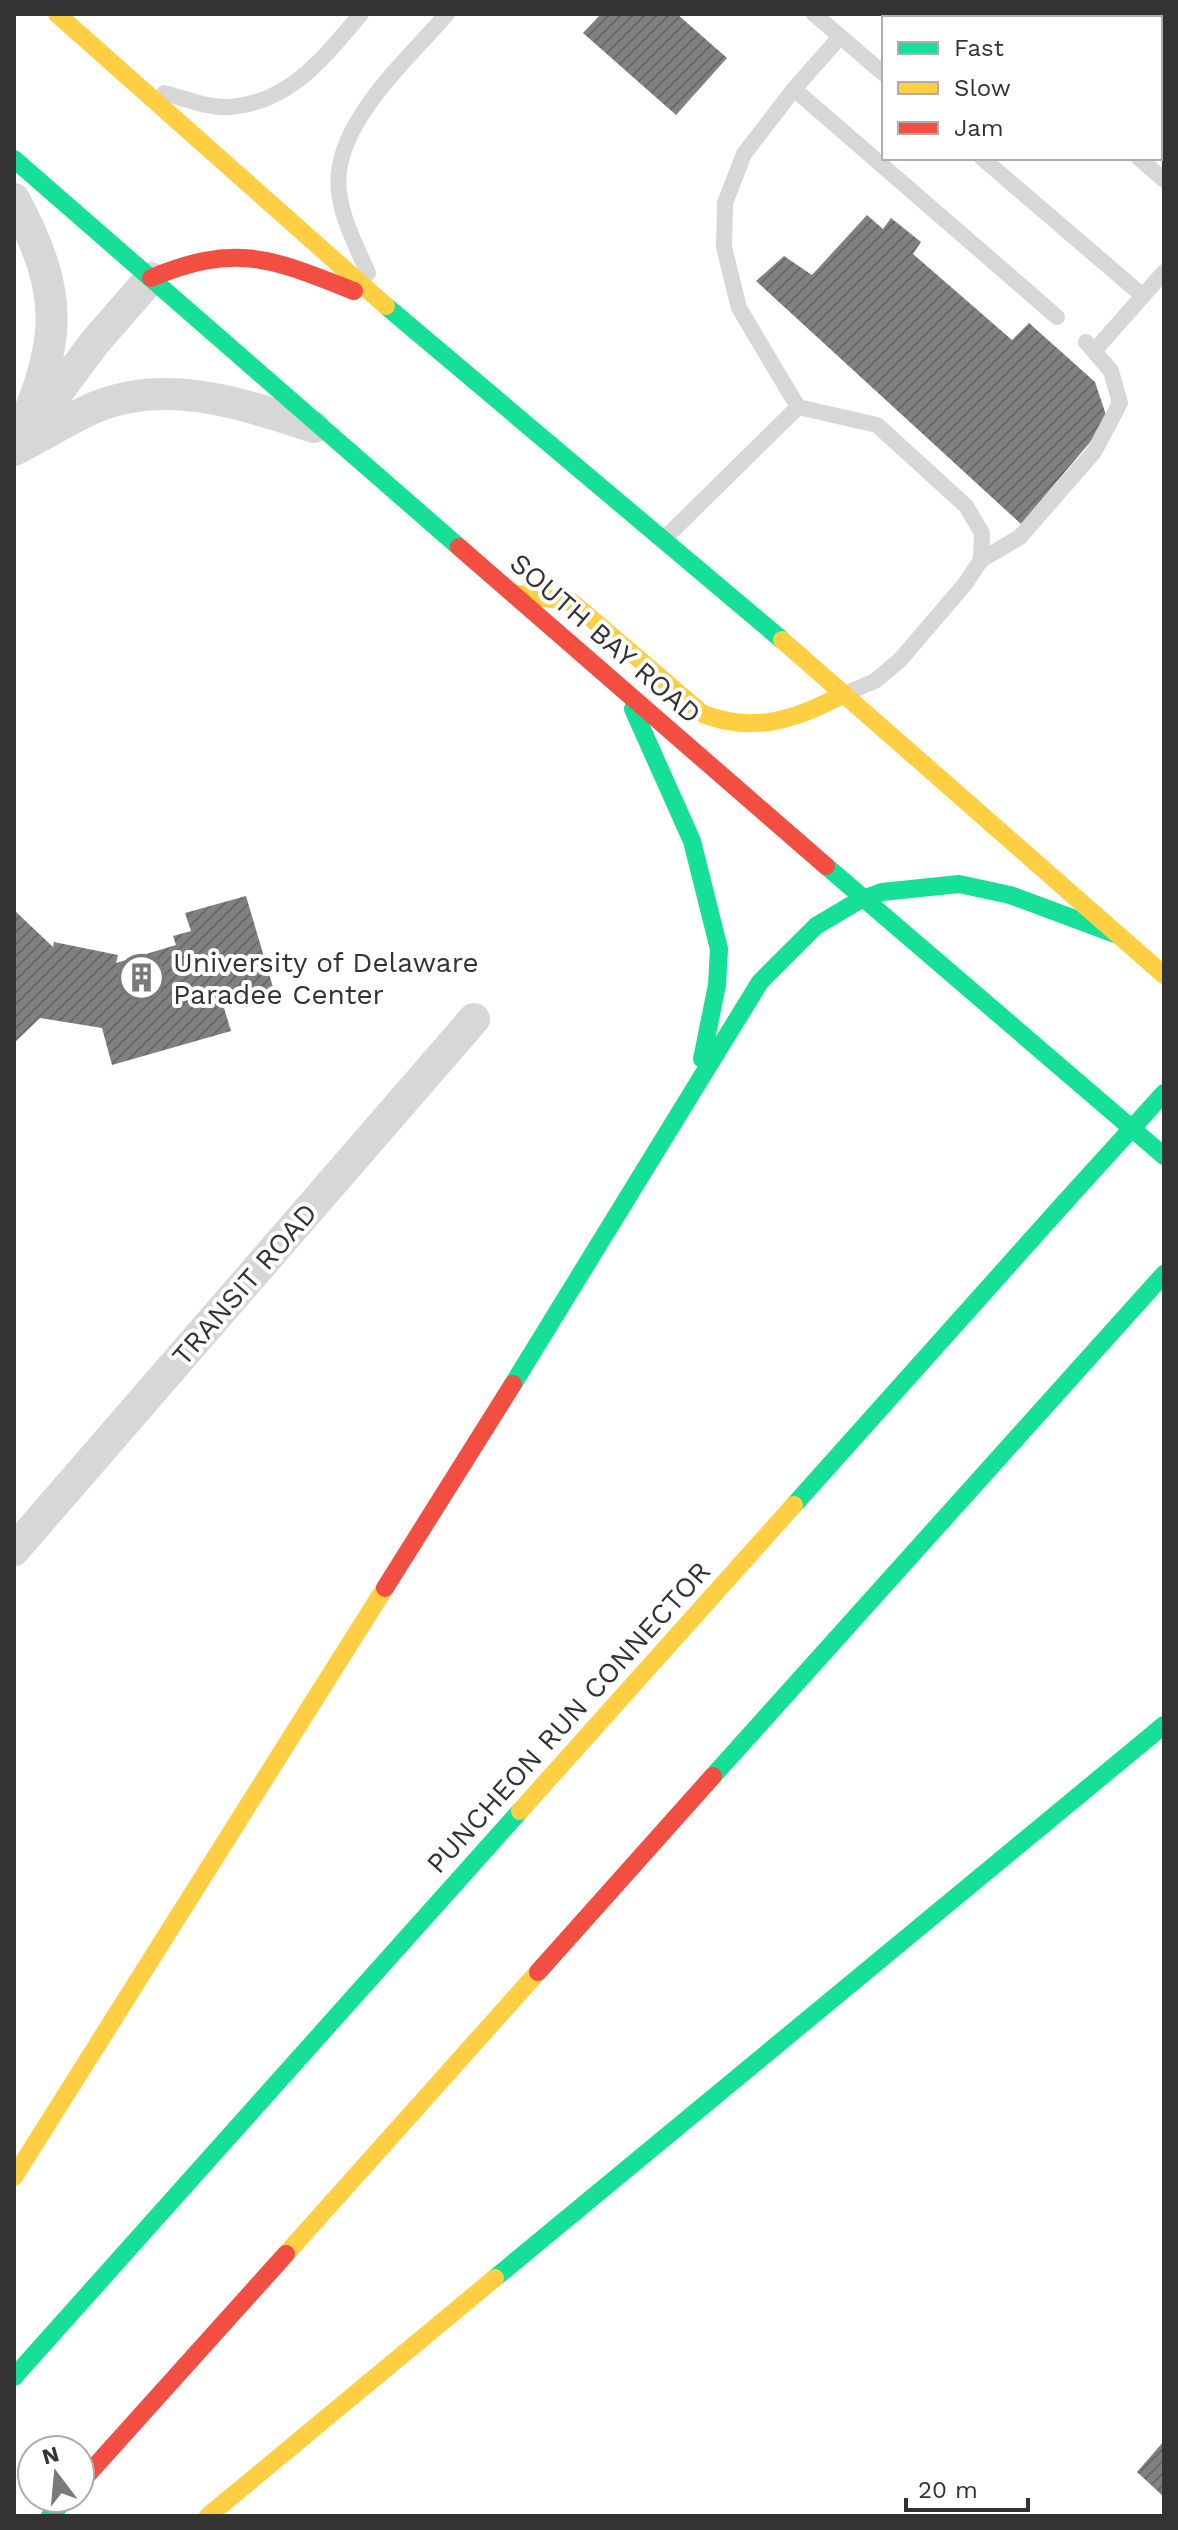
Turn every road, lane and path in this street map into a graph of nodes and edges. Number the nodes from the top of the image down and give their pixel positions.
1 (57, 14) edge
2 (361, 14) edge
3 (447, 14) edge
4 (814, 14) edge
5 (840, 37) junction
6 (882, 72) edge
7 (142, 88) junction
8 (794, 89) junction
9 (14, 159) edge
10 (984, 160) edge
11 (1141, 160) edge
12 (1164, 180) edge
13 (14, 199) edge
14 (1164, 272) edge
15 (151, 278) junction
16 (1143, 296) junction
17 (379, 300) junction
18 (1057, 317) dead end
19 (798, 407) junction
20 (330, 433) junction
21 (14, 451) edge
22 (664, 539) junction
23 (981, 560) junction
24 (512, 593) junction
25 (626, 692) junction
26 (844, 694) junction
27 (863, 896) junction
28 (1118, 935) junction
29 (1164, 975) edge
30 (474, 1019) dead end
31 (1164, 1093) edge
32 (692, 1095) junction
33 (1164, 1156) edge
34 (1164, 1274) edge
35 (14, 1550) edge
36 (1164, 1725) edge
37 (14, 2177) edge
38 (14, 2377) edge
39 (96, 2465) edge
40 (208, 2516) edge

1 - 7 highway
2 - 7 lane
3 - 17 lane
4 - 5 lane
5 - 6 lane
5 - 8 lane
7 - 17 highway
8 - 18 lane
8 - 19 lane
9 - 15 highway, SOUTH BAY ROAD
10 - 16 lane
11 - 12 lane
13 - 21 street
14 - 16 lane
15 - 17 highway
15 - 20 highway, SOUTH BAY ROAD
15 - 21 street
16 - 23 lane
17 - 22 highway
19 - 22 lane
19 - 23 lane
20 - 21 street
20 - 24 highway, SOUTH BAY ROAD
22 - 26 highway
23 - 26 lane
24 - 25 highway, SOUTH BAY ROAD
24 - 26 highway
25 - 27 highway, SOUTH BAY ROAD
25 - 32 highway
26 - 28 highway
27 - 28 highway
27 - 32 highway
27 - 33 highway, SOUTH BAY ROAD
28 - 29 highway
30 - 35 street, TRANSIT ROAD
31 - 38 highway, PUNCHEON RUN CONNECTOR, bridge
32 - 37 highway
34 - 39 highway
36 - 40 highway

